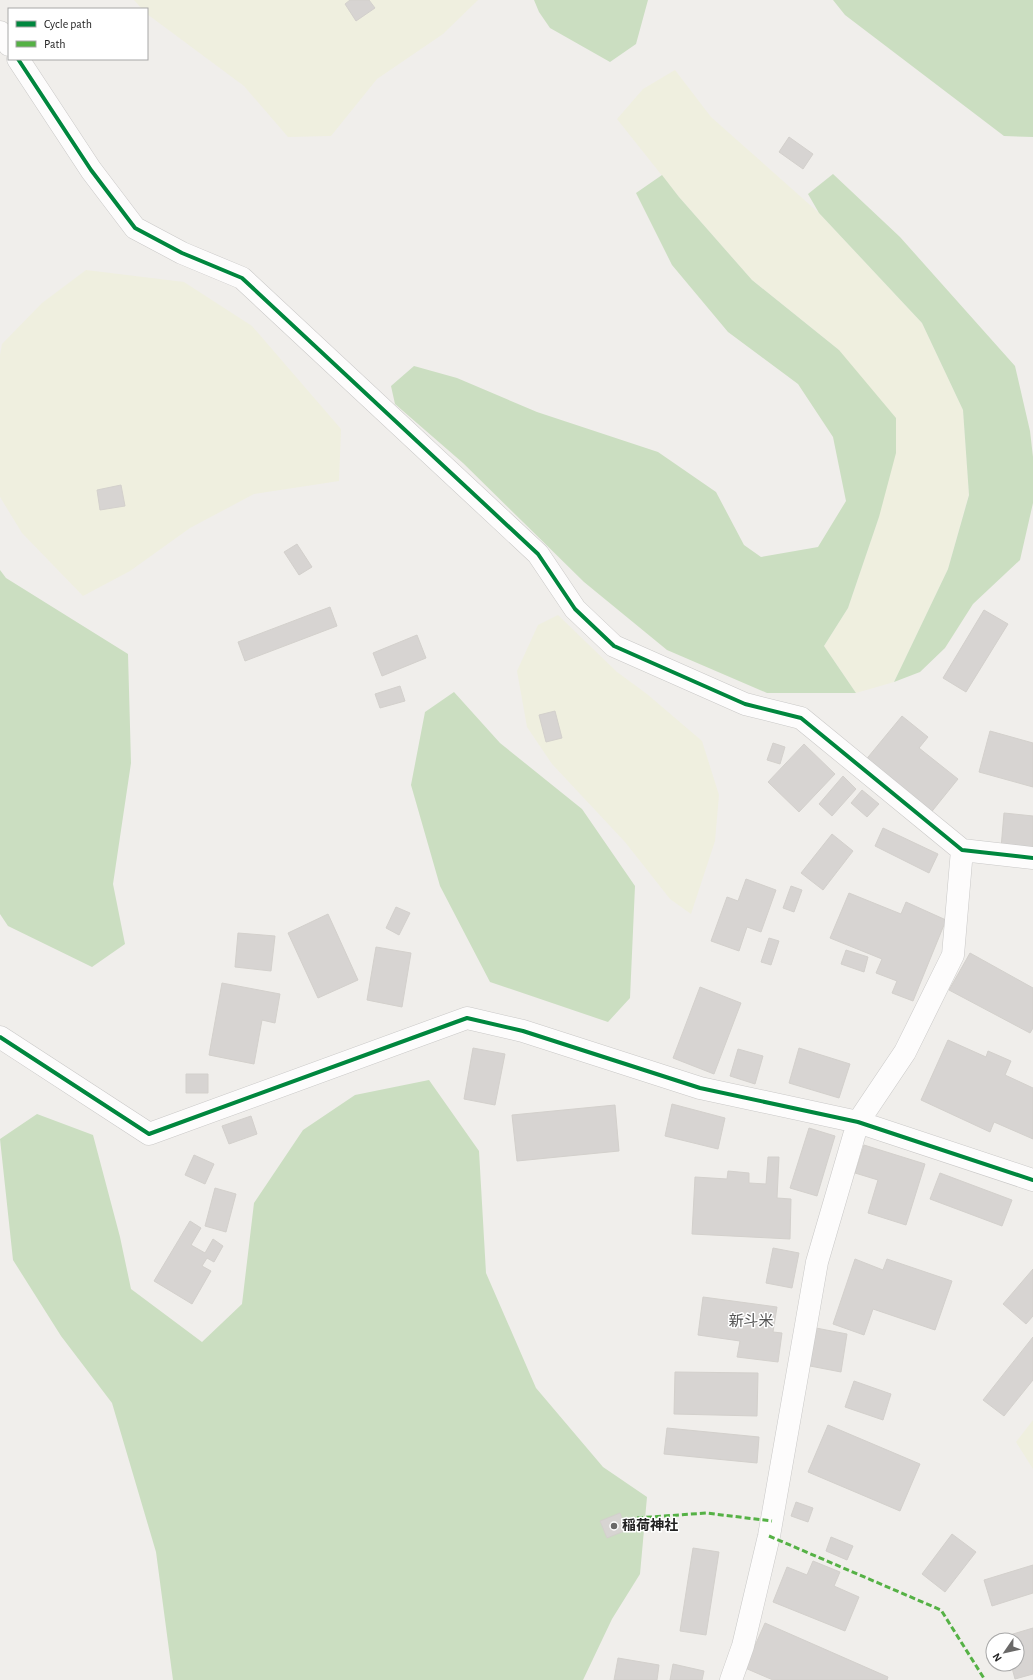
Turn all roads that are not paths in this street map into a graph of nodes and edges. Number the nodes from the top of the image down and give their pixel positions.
1 (0, 32) edge
2 (8, 44) edge
3 (19, 60) edge
4 (962, 850) junction
5 (1033, 858) edge
6 (0, 1037) edge
7 (858, 1122) junction
8 (1033, 1180) edge
9 (731, 1680) edge

1 - 2 street
3 - 4 street
4 - 5 street
4 - 7 street
6 - 7 street
7 - 8 street
7 - 9 street

